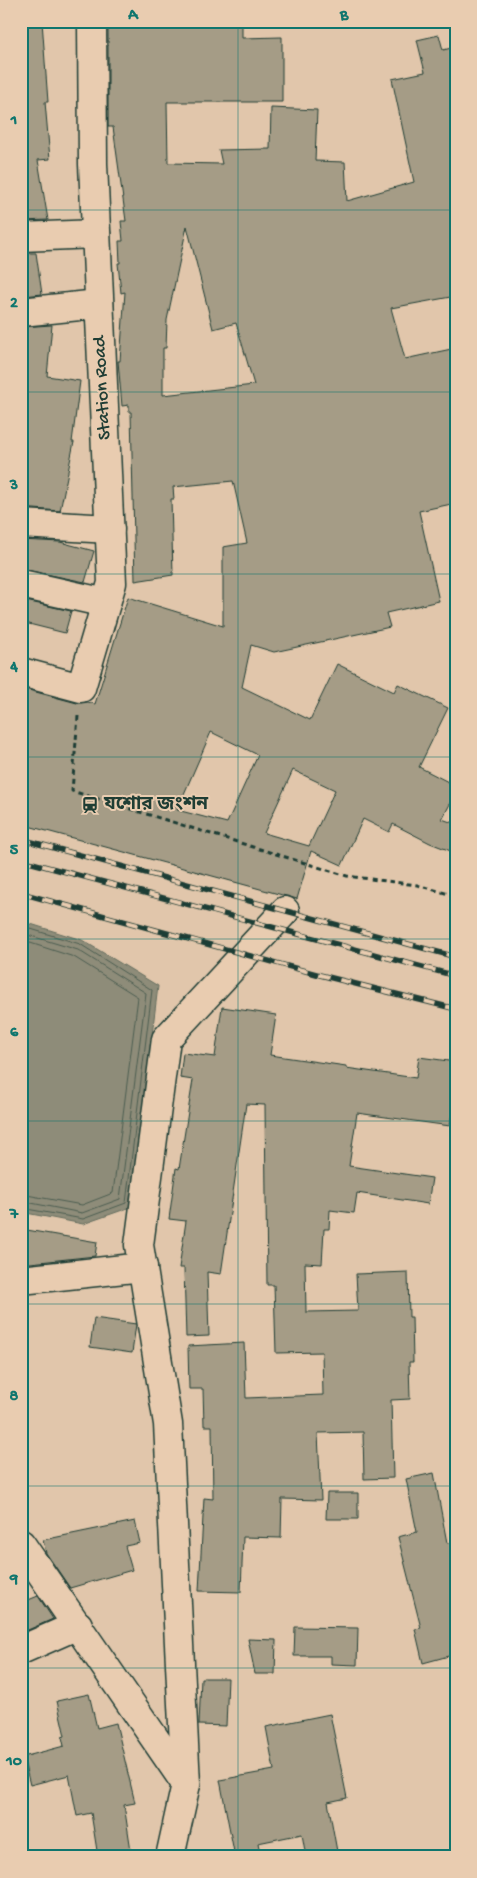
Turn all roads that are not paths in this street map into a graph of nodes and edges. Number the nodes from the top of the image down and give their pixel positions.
1 (92, 21) edge
2 (96, 234) junction
3 (21, 237) edge
4 (99, 304) junction
5 (21, 312) edge
6 (21, 524) edge
7 (110, 529) junction
8 (21, 584) edge
9 (106, 603) junction
10 (21, 672) edge
11 (285, 911) dead end
12 (143, 1267) junction
13 (21, 1280) edge
14 (21, 1544) edge
15 (78, 1625) junction
16 (21, 1650) edge
17 (186, 1784) junction
18 (170, 1857) edge

1 - 2 street, Station Road
2 - 3 street
2 - 4 street, Station Road
4 - 5 street
4 - 7 street, Station Road
6 - 7 street
7 - 9 street, Station Road
8 - 9 street
9 - 10 street, Station Road
11 - 12 street
12 - 13 street
12 - 17 street
14 - 15 street
15 - 16 street
15 - 17 street
17 - 18 street

